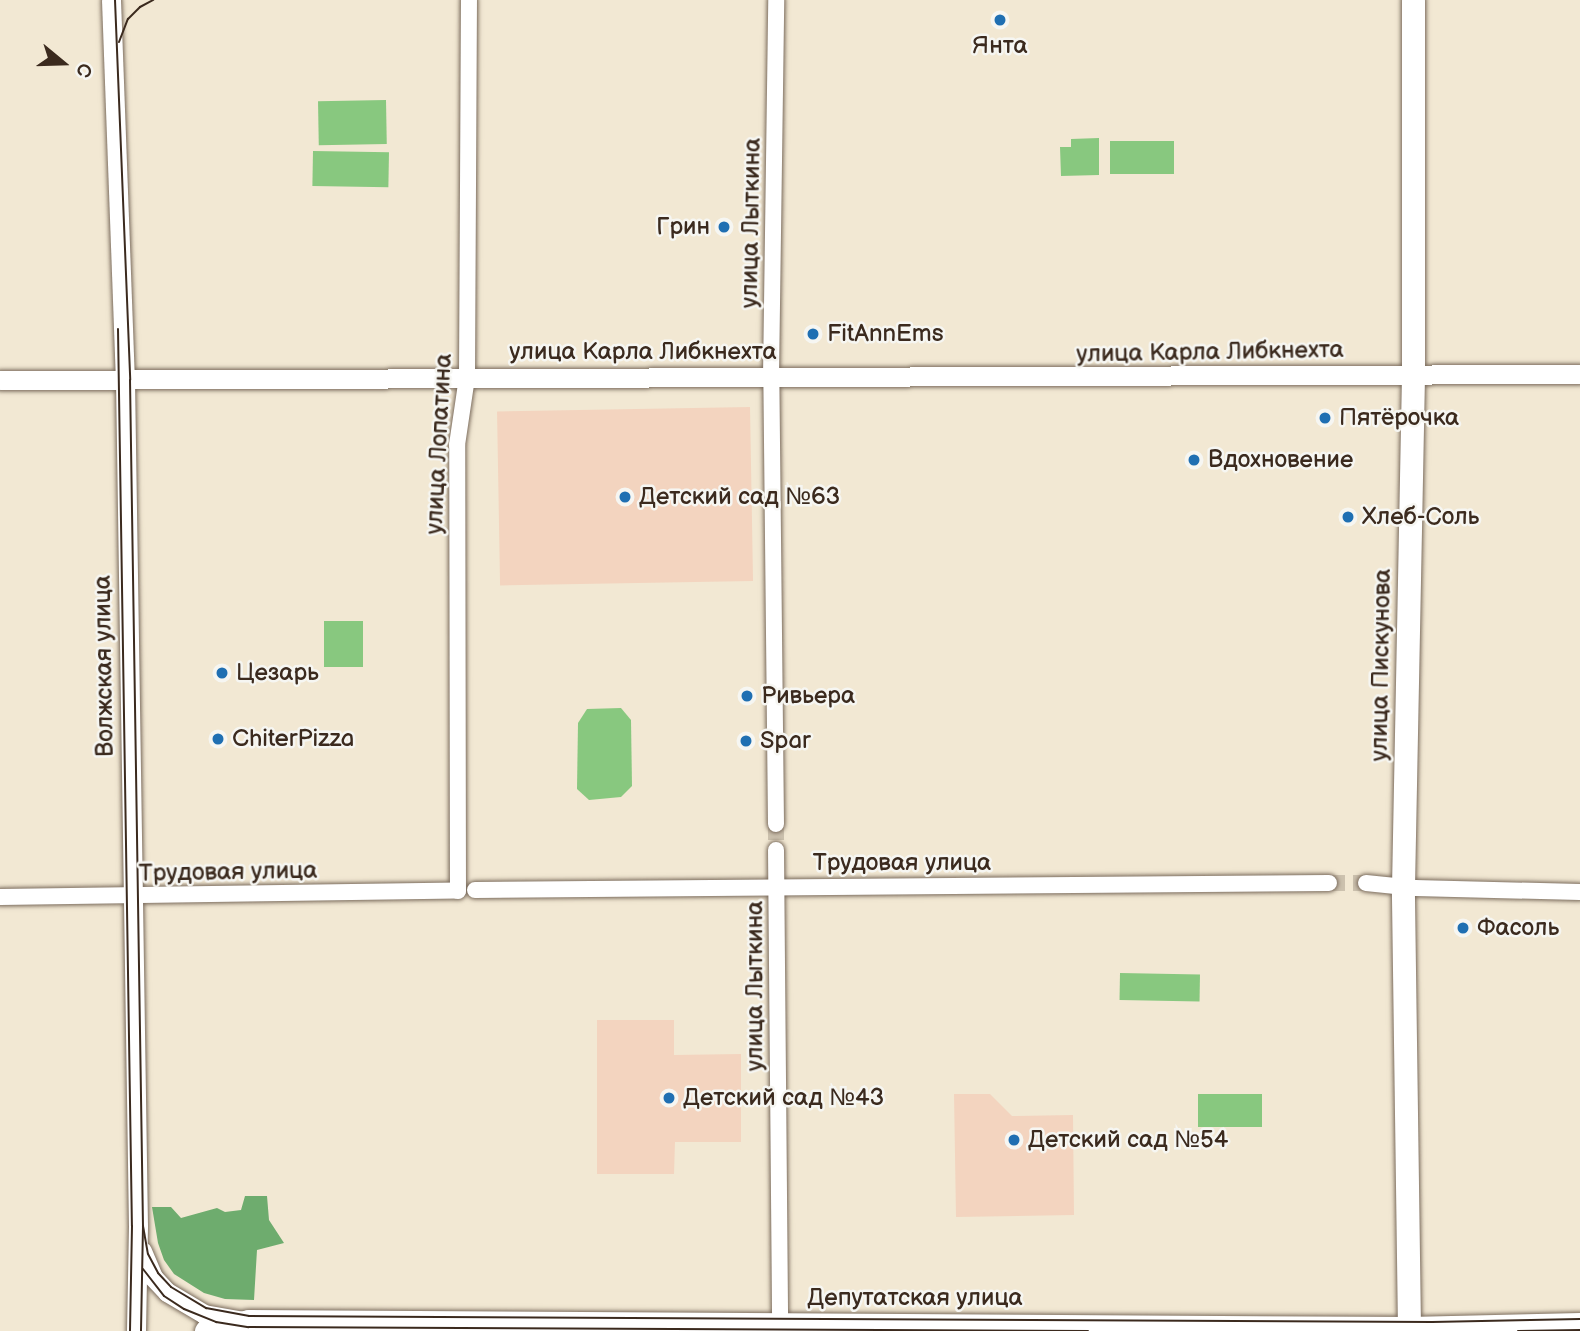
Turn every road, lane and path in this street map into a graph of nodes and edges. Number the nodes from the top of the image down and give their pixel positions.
1 (111, 0) edge
2 (469, 0) edge
3 (776, 0) edge
4 (1413, 0) edge
5 (1413, 374) junction
6 (1580, 374) edge
7 (771, 376) junction
8 (467, 377) junction
9 (0, 380) edge
10 (125, 380) junction
11 (776, 824) tunnel mouth
12 (776, 850) tunnel mouth
13 (1329, 883) tunnel mouth
14 (1366, 883) tunnel mouth
15 (777, 886) junction
16 (1404, 887) junction
17 (475, 890) dead end
18 (458, 891) joint
19 (1580, 892) edge
20 (0, 897) edge
21 (131, 897) junction
22 (138, 1226) junction
23 (249, 1321) junction
24 (1580, 1324) edge
25 (780, 1327) edge
26 (1409, 1330) edge
27 (136, 1331) edge
28 (206, 1331) edge

1 - 10 street, Волжская улица
2 - 8 street, улица Лопатина
3 - 7 street, улица Лыткина
4 - 5 main road, улица Пискунова
5 - 6 street, улица Карла Либкнехта
5 - 7 street, улица Карла Либкнехта
5 - 16 main road, улица Пискунова
7 - 8 street, улица Карла Либкнехта
7 - 11 street, улица Лыткина
8 - 10 street, улица Карла Либкнехта
8 - 18 street, улица Лопатина
9 - 10 street, улица Карла Либкнехта
10 - 21 street, Волжская улица
12 - 15 street, улица Лыткина
13 - 15 street, Трудовая улица
14 - 16 street
15 - 17 street, Трудовая улица
15 - 25 street, улица Лыткина
16 - 19 street
16 - 26 main road, улица Пискунова
18 - 21 street, Трудовая улица
20 - 21 street, Трудовая улица
21 - 22 street, Волжская улица
22 - 23 street, Депутатская улица
22 - 27 street, Волжская улица
23 - 25 main road, Депутатская улица
23 - 28 main road, Депутатская улица
24 - 26 main road, Депутатская улица
25 - 26 main road, Депутатская улица

